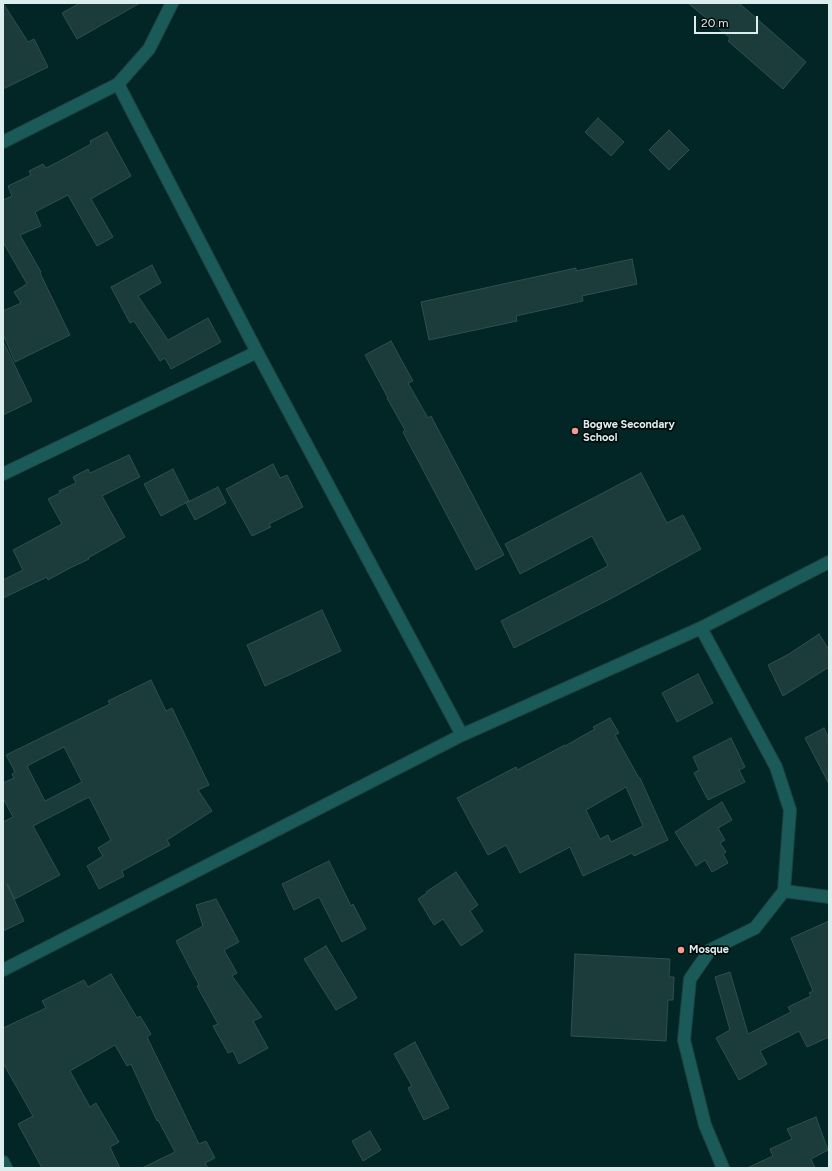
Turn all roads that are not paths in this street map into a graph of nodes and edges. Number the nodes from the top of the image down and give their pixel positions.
1 (172, 3) edge
2 (118, 84) junction
3 (3, 142) edge
4 (257, 352) junction
5 (3, 474) edge
6 (829, 562) edge
7 (701, 628) junction
8 (462, 735) junction
9 (784, 891) junction
10 (829, 897) edge
11 (3, 970) edge
12 (3, 1162) edge
13 (6, 1168) edge
14 (723, 1168) edge

1 - 2 street
2 - 3 street
2 - 4 street
4 - 5 street
4 - 8 street
6 - 7 street
7 - 8 street
7 - 9 street
8 - 11 street
9 - 10 street
9 - 14 street
12 - 13 street

